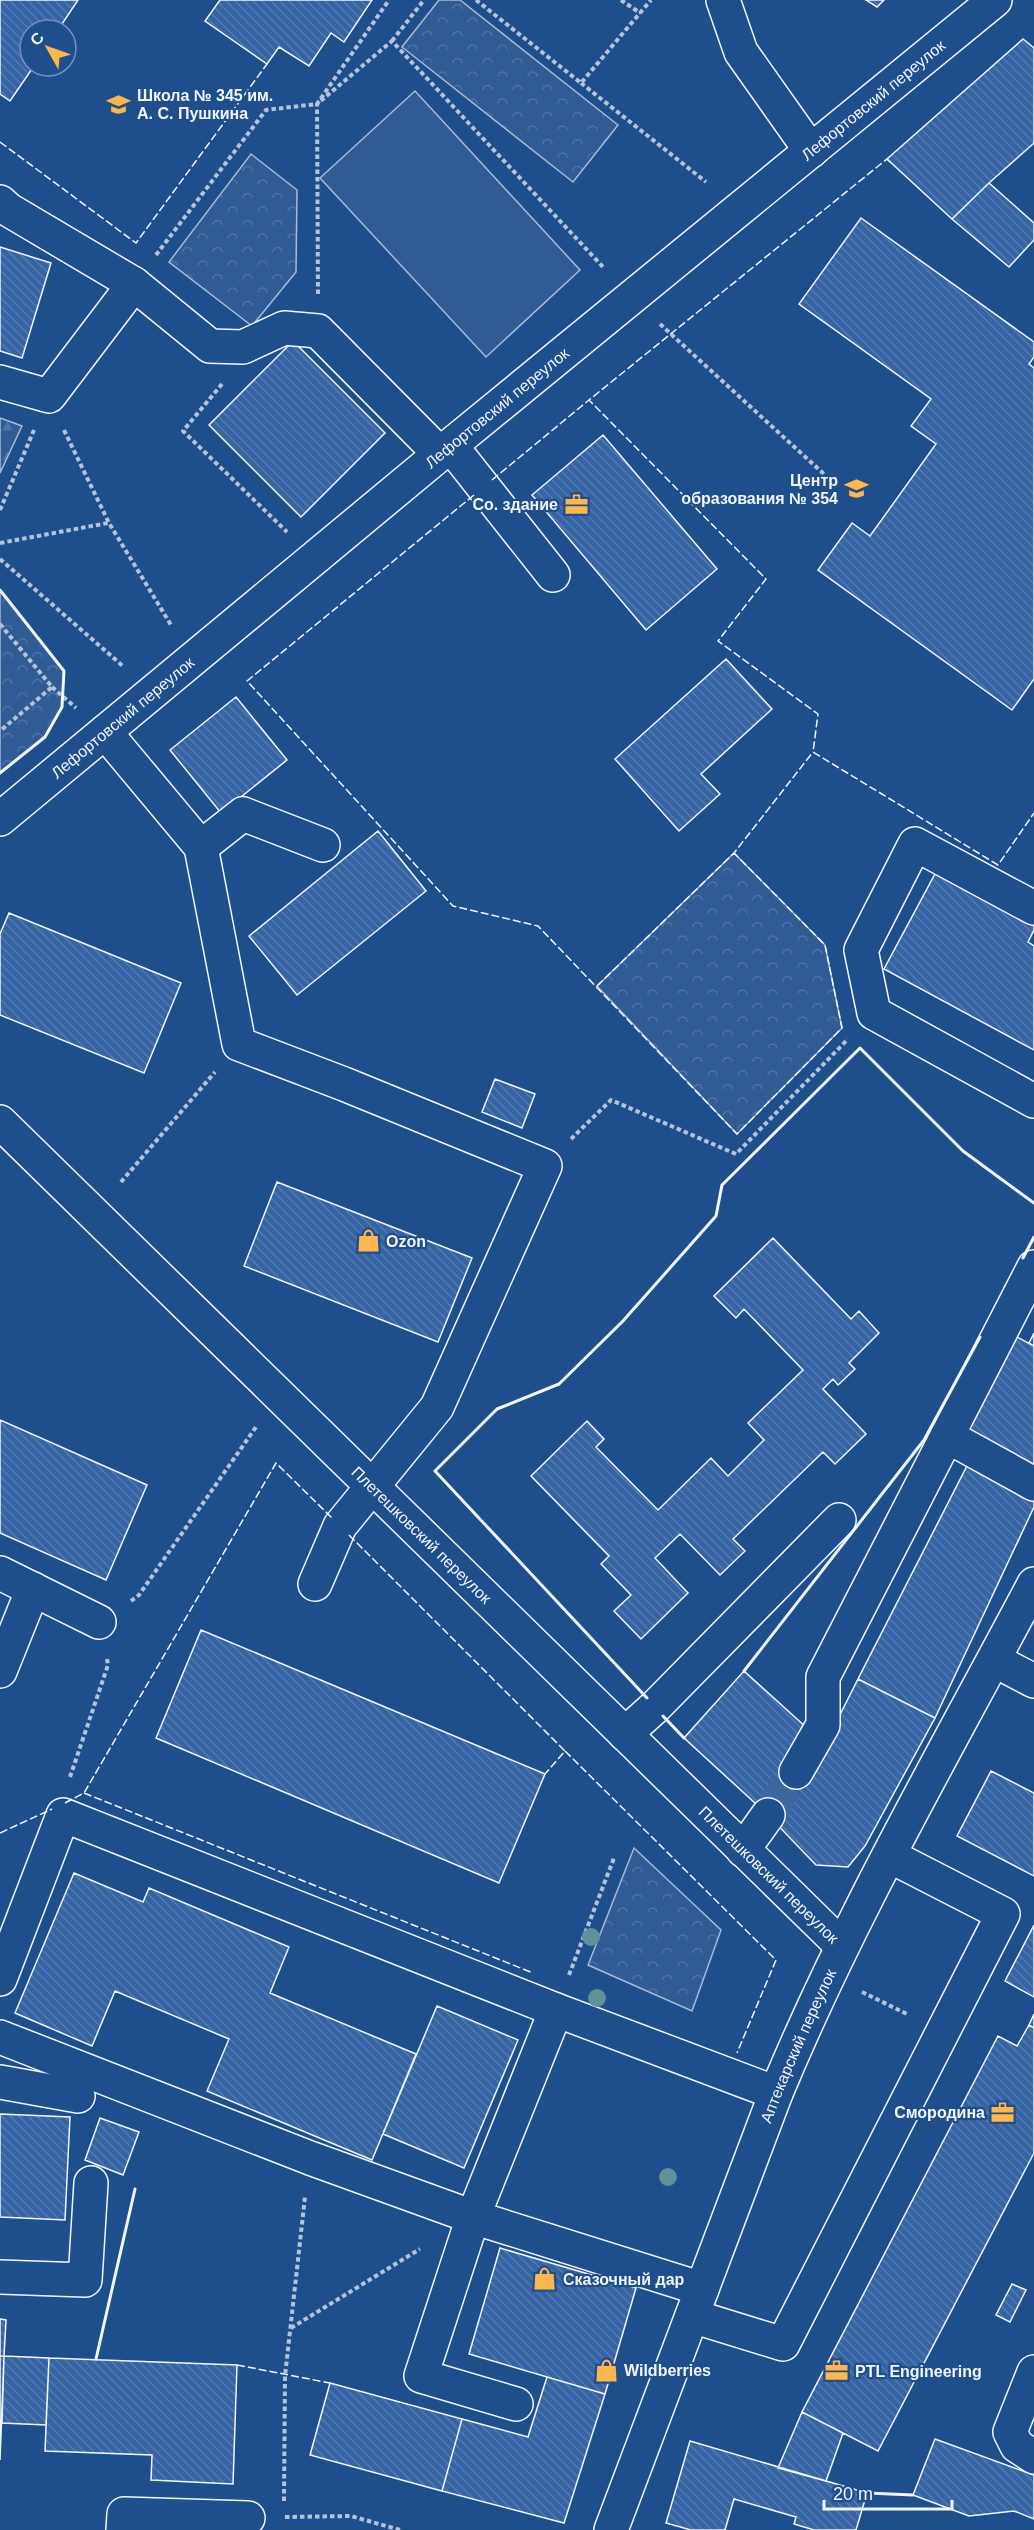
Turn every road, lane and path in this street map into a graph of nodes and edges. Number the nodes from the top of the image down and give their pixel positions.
1 (389, 0) edge
2 (423, 0) edge
3 (476, 0) edge
4 (621, 0) edge
5 (651, 0) edge
6 (723, 0) edge
7 (995, 0) edge
8 (640, 13) junction
9 (392, 41) junction
10 (581, 83) junction
11 (317, 104) junction
12 (811, 151) junction
13 (706, 182) dead end
14 (0, 201) edge
15 (603, 267) dead end
16 (134, 284) junction
17 (659, 324) dead end
18 (318, 331) junction
19 (261, 338) junction
20 (0, 382) edge
21 (49, 396) junction
22 (446, 450) junction
23 (825, 475) dead end
24 (0, 510) edge
25 (109, 523) junction
26 (290, 534) dead end
27 (0, 543) edge
28 (0, 560) edge
29 (553, 575) dead end
30 (0, 624) edge
31 (175, 631) dead end
32 (129, 671) dead end
33 (52, 687) junction
34 (63, 698) dead end
35 (0, 731) edge
36 (105, 732) junction
37 (0, 819) edge
38 (323, 844) dead end
39 (201, 848) junction
40 (1034, 908) edge
41 (874, 1013) junction
42 (238, 1044) junction
43 (1034, 1101) edge
44 (0, 1122) edge
45 (545, 1166) junction
46 (121, 1182) dead end
47 (1034, 1267) edge
48 (256, 1426) dead end
49 (947, 1436) junction
50 (1034, 1484) edge
51 (373, 1487) junction
52 (839, 1520) dead end
53 (0, 1573) edge
54 (315, 1584) dead end
55 (1034, 1584) edge
56 (33, 1589) junction
57 (99, 1622) junction
58 (994, 1660) junction
59 (0, 1671) edge
60 (1034, 1681) edge
61 (625, 1734) junction
62 (796, 1772) tunnel mouth
63 (69, 1778) dead end
64 (768, 1815) tunnel mouth
65 (743, 1850) junction
66 (890, 1856) junction
67 (614, 1858) dead end
68 (842, 1946) junction
69 (0, 1979) edge
70 (859, 1990) dead end
71 (556, 2010) junction
72 (942, 2032) junction
73 (0, 2037) edge
74 (0, 2082) edge
75 (776, 2093) junction
76 (78, 2096) dead end
77 (310, 2158) junction
78 (91, 2183) dead end
79 (473, 2217) junction
80 (423, 2248) dead end
81 (0, 2277) edge
82 (697, 2303) junction
83 (290, 2328) junction
84 (1034, 2372) edge
85 (516, 2404) dead end
86 (1034, 2457) edge
87 (284, 2517) junction
88 (248, 2518) dead end
89 (283, 2524) dead end
90 (123, 2530) edge
91 (400, 2530) edge
92 (611, 2530) edge

1 - 11 path
2 - 9 path
3 - 10 path
4 - 8 path
5 - 8 path
6 - 12 street
7 - 12 street, Лефортовский переулок
8 - 10 path
9 - 11 path
9 - 15 path
10 - 13 path
11 - 16 path
11 - 18 path
12 - 22 street, Лефортовский переулок
14 - 16 street
16 - 19 street
16 - 21 street
17 - 23 path
18 - 19 street
18 - 22 street
19 - 26 path
20 - 21 street
21 - 24 path
21 - 25 path
22 - 29 street
22 - 36 street, Лефортовский переулок
25 - 27 path
25 - 31 path
28 - 32 path
30 - 33 path
33 - 34 path
33 - 35 path
36 - 37 street, Лефортовский переулок
36 - 39 street
38 - 39 street
39 - 42 street
40 - 41 street
41 - 43 street
41 - 45 path
42 - 45 street
42 - 46 path
44 - 51 street, Плетешковский переулок
45 - 51 street
47 - 49 street
48 - 57 path
49 - 50 street
49 - 62 street
51 - 54 street
51 - 61 street, Плетешковский переулок
52 - 61 street
53 - 56 street
55 - 58 street, Аптекарский переулок
56 - 57 street
56 - 59 street
57 - 63 path
58 - 60 street
58 - 66 street, Аптекарский переулок
61 - 65 street, Плетешковский переулок
64 - 65 street
65 - 68 street, Плетешковский переулок
66 - 68 street, Аптекарский переулок
66 - 72 street
67 - 71 path
68 - 75 street, Аптекарский переулок
69 - 71 street
70 - 72 path
71 - 75 street
71 - 79 street
72 - 82 street
73 - 77 street
74 - 76 street
75 - 82 street, Аптекарский переулок
77 - 79 street
77 - 83 path
78 - 81 street
79 - 82 street
79 - 85 street
80 - 83 path
82 - 92 street, Аптекарский переулок
83 - 87 path
84 - 86 street
87 - 89 path
87 - 91 path
88 - 90 street

